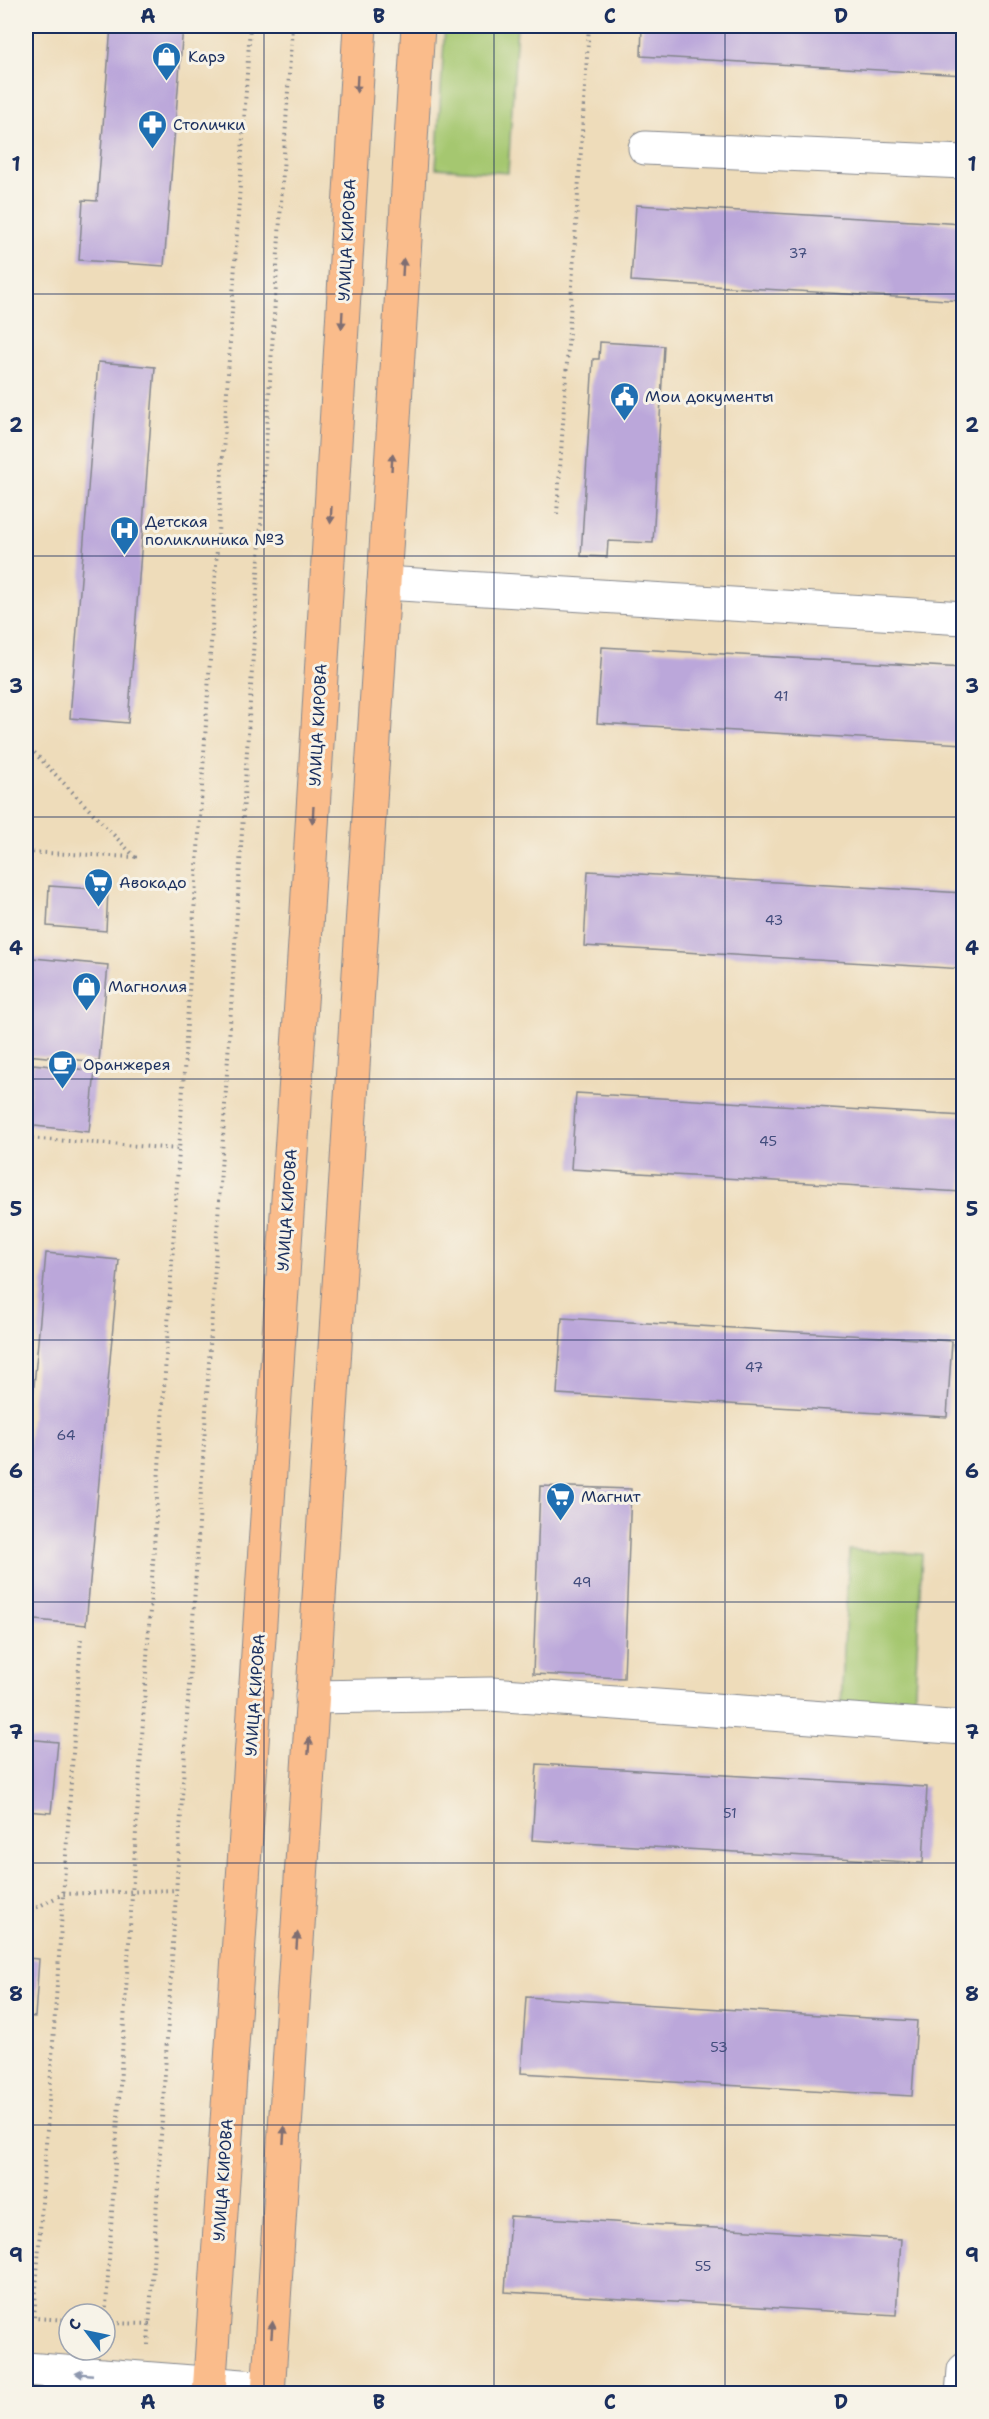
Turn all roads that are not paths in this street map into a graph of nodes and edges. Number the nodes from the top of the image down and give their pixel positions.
1 (360, 26) edge
2 (418, 26) edge
3 (645, 148) dead end
4 (963, 162) edge
5 (384, 583) junction
6 (963, 618) edge
7 (312, 1697) junction
8 (963, 1728) edge
9 (26, 2369) edge
10 (963, 2370) edge
11 (209, 2388) edge
12 (268, 2391) edge
13 (962, 2394) edge

1 -> 11 main road, УЛИЦА КИРОВА
5 -> 2 main road
3 - 4 street
5 - 6 street
5 - 7 main road
7 - 8 street
12 -> 7 main road
11 -> 9 street
10 - 13 street
11 - 12 street

